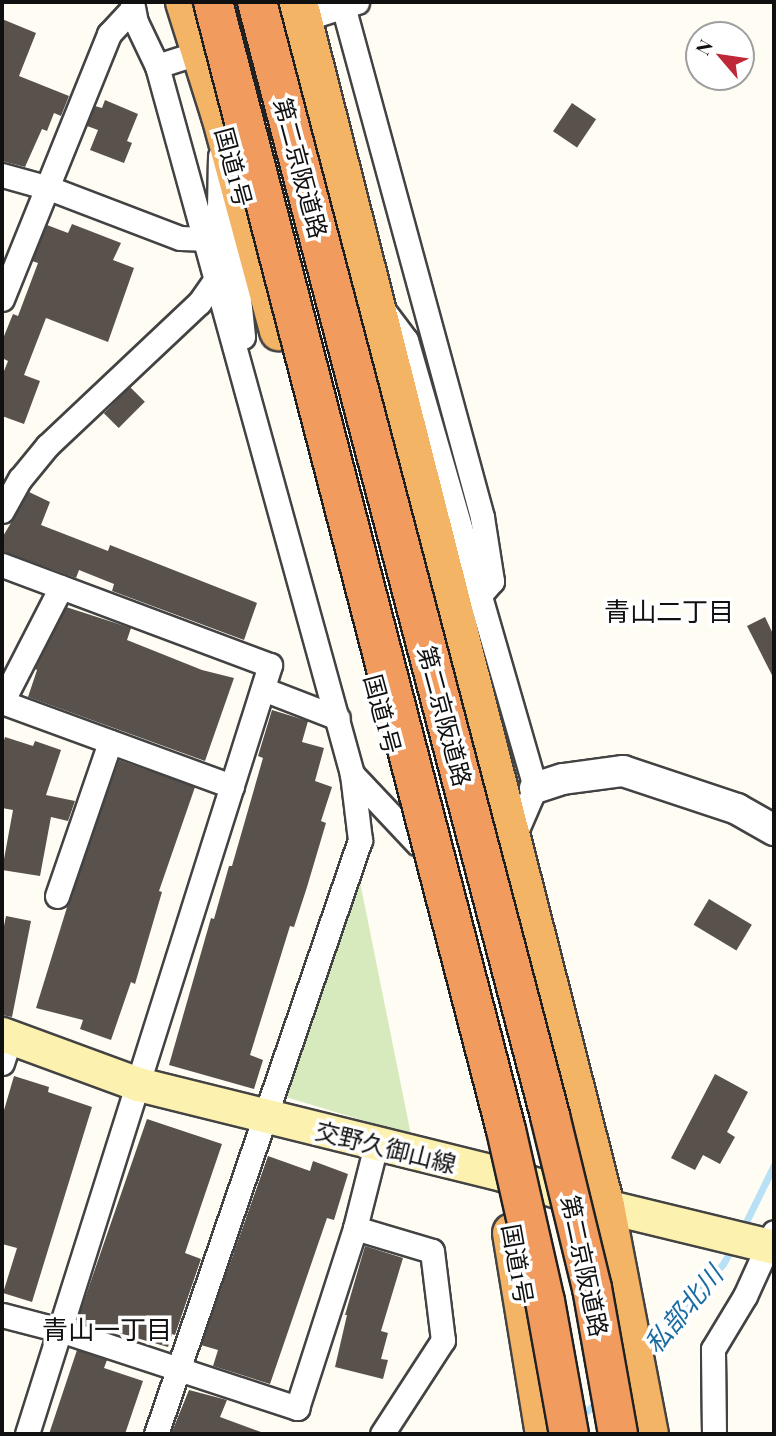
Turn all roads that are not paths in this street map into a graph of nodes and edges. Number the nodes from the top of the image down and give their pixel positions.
1 (185, 2) edge
2 (213, 2) edge
3 (257, 2) edge
4 (347, 3) edge
5 (133, 5) edge
6 (300, 10) edge
7 (200, 50) junction
8 (157, 66) junction
9 (221, 116) junction
10 (2, 175) edge
11 (49, 188) junction
12 (205, 239) junction
13 (216, 279) junction
14 (371, 295) junction
15 (2, 299) edge
16 (249, 396) junction
17 (2, 511) edge
18 (2, 565) edge
19 (61, 587) junction
20 (478, 597) junction
21 (263, 689) junction
22 (2, 702) edge
23 (338, 718) junction
24 (110, 742) junction
25 (352, 774) junction
26 (232, 786) junction
27 (535, 788) junction
28 (774, 830) edge
29 (512, 841) junction
30 (417, 843) junction
31 (57, 896) dead end
32 (4, 1045) edge
33 (138, 1084) junction
34 (267, 1117) junction
35 (376, 1145) junction
36 (502, 1174) junction
37 (604, 1206) junction
38 (355, 1228) junction
39 (773, 1242) edge
40 (2, 1315) edge
41 (60, 1330) junction
42 (177, 1368) junction
43 (27, 1434) edge
44 (156, 1434) edge
45 (382, 1434) edge
46 (545, 1434) edge
47 (569, 1434) edge
48 (618, 1434) edge
49 (649, 1434) edge
50 (714, 1434) edge

1 - 7 highway, 国道1号
2 - 47 highway, 第二京阪道路, bridge
3 - 48 highway, 第二京阪道路, bridge
4 - 6 street
4 - 20 street
5 - 8 street
5 - 11 street
6 - 7 street
6 - 14 highway
7 - 8 street
7 - 9 highway, 国道1号
8 - 12 street
9 - 16 street
9 - 30 highway, 国道1号
10 - 11 street
11 - 12 street
11 - 15 street
12 - 13 street
13 - 16 street
13 - 17 street
14 - 20 street
14 - 29 highway
16 - 23 street
18 - 19 street
19 - 21 street
19 - 22 street
20 - 27 street
21 - 23 street
21 - 26 street
22 - 24 street
23 - 25 street
24 - 26 street
24 - 31 street
25 - 30 street
25 - 34 street
26 - 33 street
27 - 28 street
27 - 29 street
29 - 37 highway
30 - 36 highway, 国道1号
32 - 33 main road, 交野久御山線
33 - 34 main road, 交野久御山線
33 - 41 street
34 - 35 main road, 交野久御山線
34 - 42 street
35 - 36 main road, 交野久御山線
35 - 38 street
36 - 37 main road, 交野久御山線
36 - 46 highway, 国道1号
37 - 39 main road, 交野久御山線
37 - 49 highway
38 - 42 street
38 - 45 street
39 - 50 street
40 - 41 street
41 - 42 street
41 - 43 street
42 - 44 street

